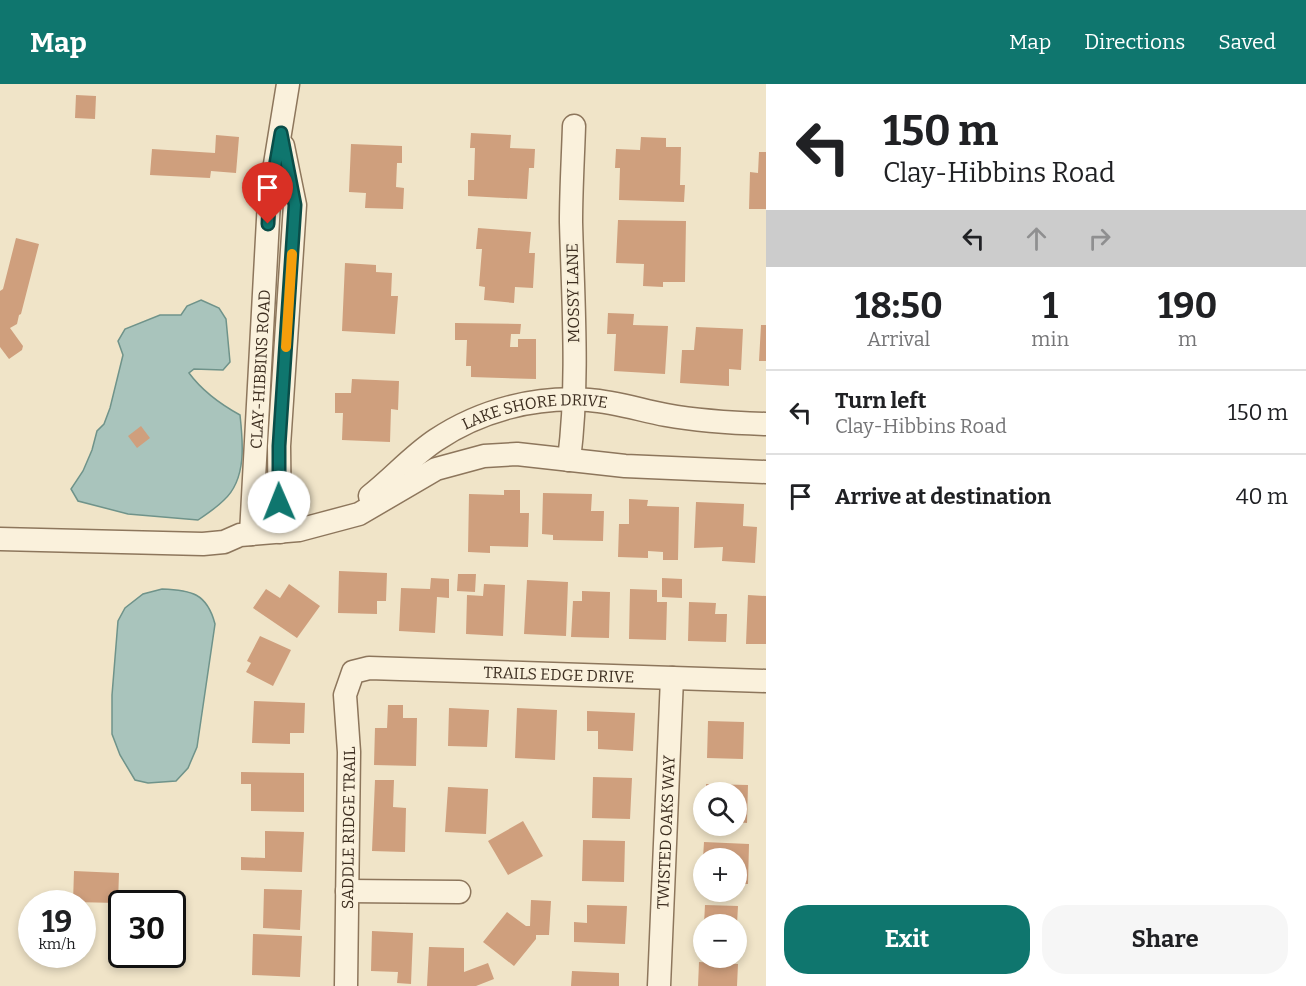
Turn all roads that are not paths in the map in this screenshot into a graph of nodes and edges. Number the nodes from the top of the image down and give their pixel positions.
1 (288, 84) edge
2 (574, 126) dead end
3 (281, 133) junction
4 (573, 399) junction
5 (766, 424) edge
6 (569, 460) junction
7 (766, 472) edge
8 (334, 521) junction
9 (280, 532) junction
10 (250, 534) junction
11 (0, 538) edge
12 (353, 672) joint
13 (672, 678) junction
14 (766, 681) edge
15 (347, 891) junction
16 (459, 892) dead end
17 (346, 986) edge
18 (659, 986) edge

1 - 3 street, CLAY-HIBBINS ROAD
2 - 4 street, MOSSY LANE
3 - 9 street, CLAY-HIBBINS ROAD
3 - 10 street, CLAY-HIBBINS ROAD
4 - 5 street, LAKE SHORE DRIVE
4 - 6 street, MOSSY LANE
4 - 8 street, LAKE SHORE DRIVE
6 - 7 street, LAKE SHORE DRIVE
6 - 8 street, LAKE SHORE DRIVE
8 - 9 street, LAKE SHORE DRIVE
9 - 10 street, LAKE SHORE DRIVE
10 - 11 street
12 - 13 street, TRAILS EDGE DRIVE
12 - 15 street, SADDLE RIDGE TRAIL
13 - 14 street, TRAILS EDGE DRIVE
13 - 18 street, TWISTED OAKS WAY
15 - 16 street
15 - 17 street, SADDLE RIDGE TRAIL

